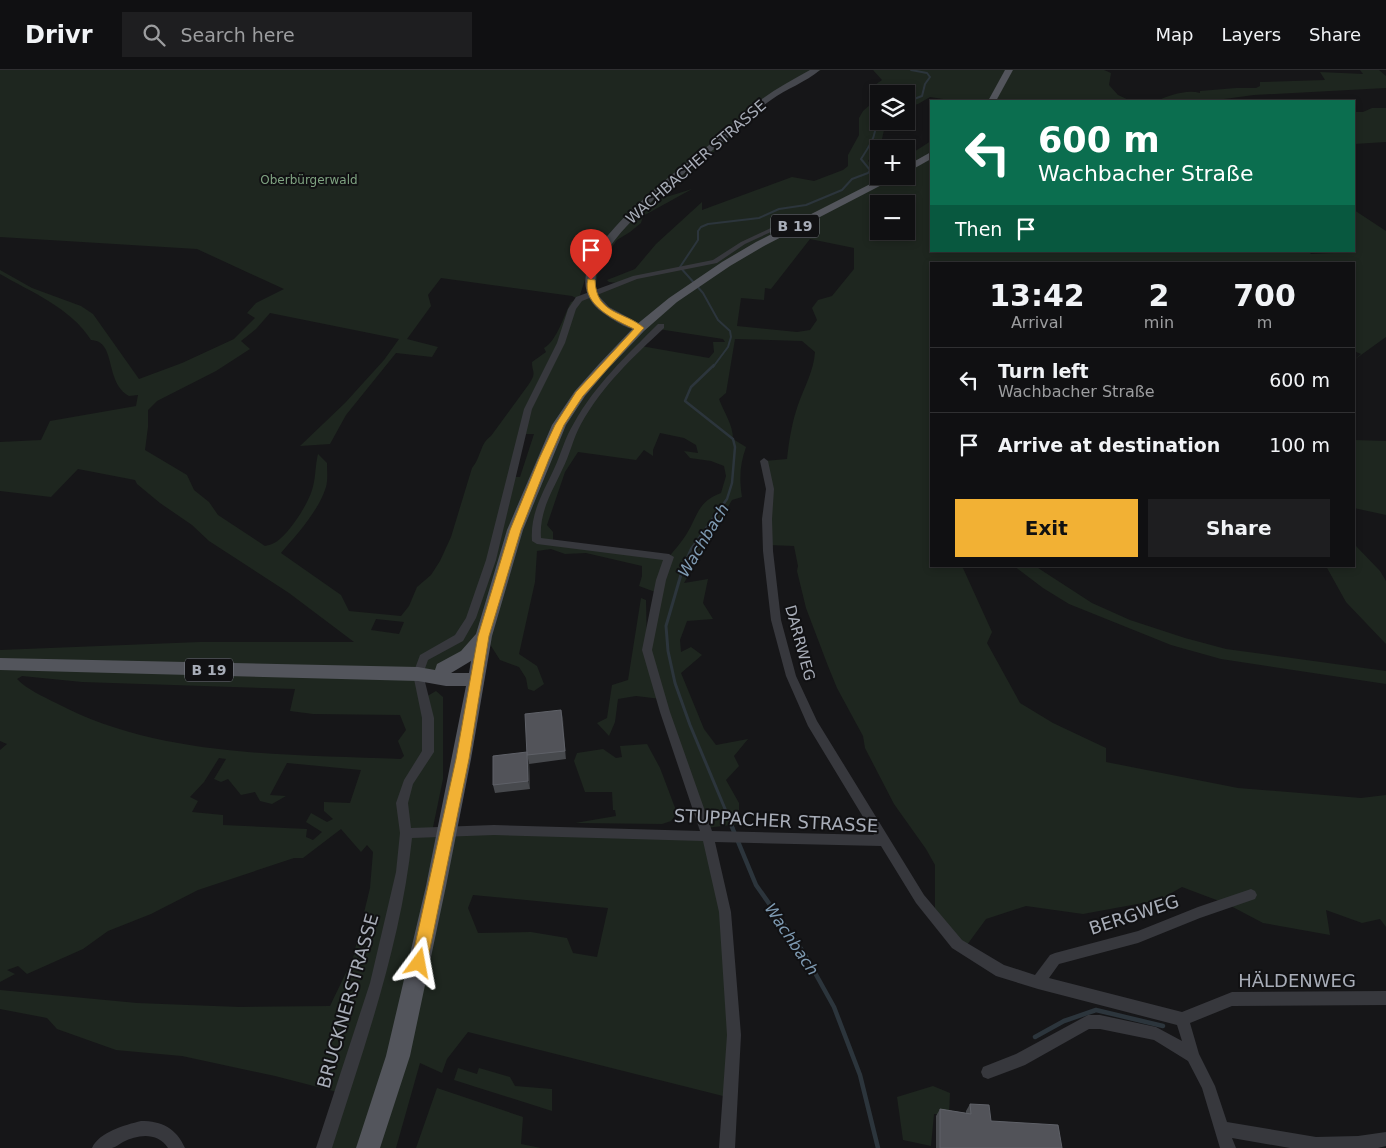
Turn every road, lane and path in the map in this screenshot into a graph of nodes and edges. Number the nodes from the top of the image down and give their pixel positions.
1 (816, 70) edge
2 (1009, 70) edge
3 (993, 100) edge
4 (930, 156) edge
5 (915, 165) edge
6 (876, 185) edge
7 (782, 232) junction
8 (591, 293) junction
9 (661, 326) dead end
10 (640, 328) junction
11 (764, 461) dead end
12 (484, 636) junction
13 (0, 664) edge
14 (418, 674) junction
15 (445, 674) junction
16 (477, 677) junction
17 (472, 707) junction
18 (447, 832) junction
19 (406, 833) junction
20 (715, 836) junction
21 (883, 841) junction
22 (1251, 896) dead end
23 (1038, 982) junction
24 (1386, 998) edge
25 (1182, 1019) junction
26 (1193, 1056) junction
27 (988, 1072) dead end
28 (1222, 1129) junction
29 (1386, 1139) edge
30 (1359, 1146) edge
31 (100, 1148) edge
32 (177, 1148) edge
33 (324, 1148) edge
34 (368, 1148) edge
35 (727, 1148) edge
36 (1228, 1148) edge

1 - 8 street, WACHBACHER STRASSE
2 - 3 main road
4 - 5 main road
6 - 7 main road, B 19
7 - 8 street
7 - 10 main road, B 19
8 - 10 street
8 - 14 street
9 - 20 street
10 - 12 main road, B 19
11 - 21 street, DARRWEG
12 - 15 main road, B 19
12 - 16 main road, B 19
13 - 14 main road, B 19
14 - 15 main road, B 19
14 - 19 street, BRUCKNERSTRASSE
15 - 16 main road, B 19
15 - 17 main road
16 - 17 main road
17 - 18 main road
18 - 19 street, STUPPACHER STRASSE
18 - 20 street, STUPPACHER STRASSE
18 - 34 main road
19 - 33 street, BRUCKNERSTRASSE
20 - 21 street, STUPPACHER STRASSE
20 - 35 street
21 - 23 street, STUPPACHER STRASSE
22 - 23 street, BERGWEG
23 - 25 street, STUPPACHER STRASSE
24 - 25 street, HÄLDENWEG
25 - 26 street
26 - 27 street
26 - 28 street
28 - 30 street
28 - 36 street
29 - 30 street
31 - 32 street

